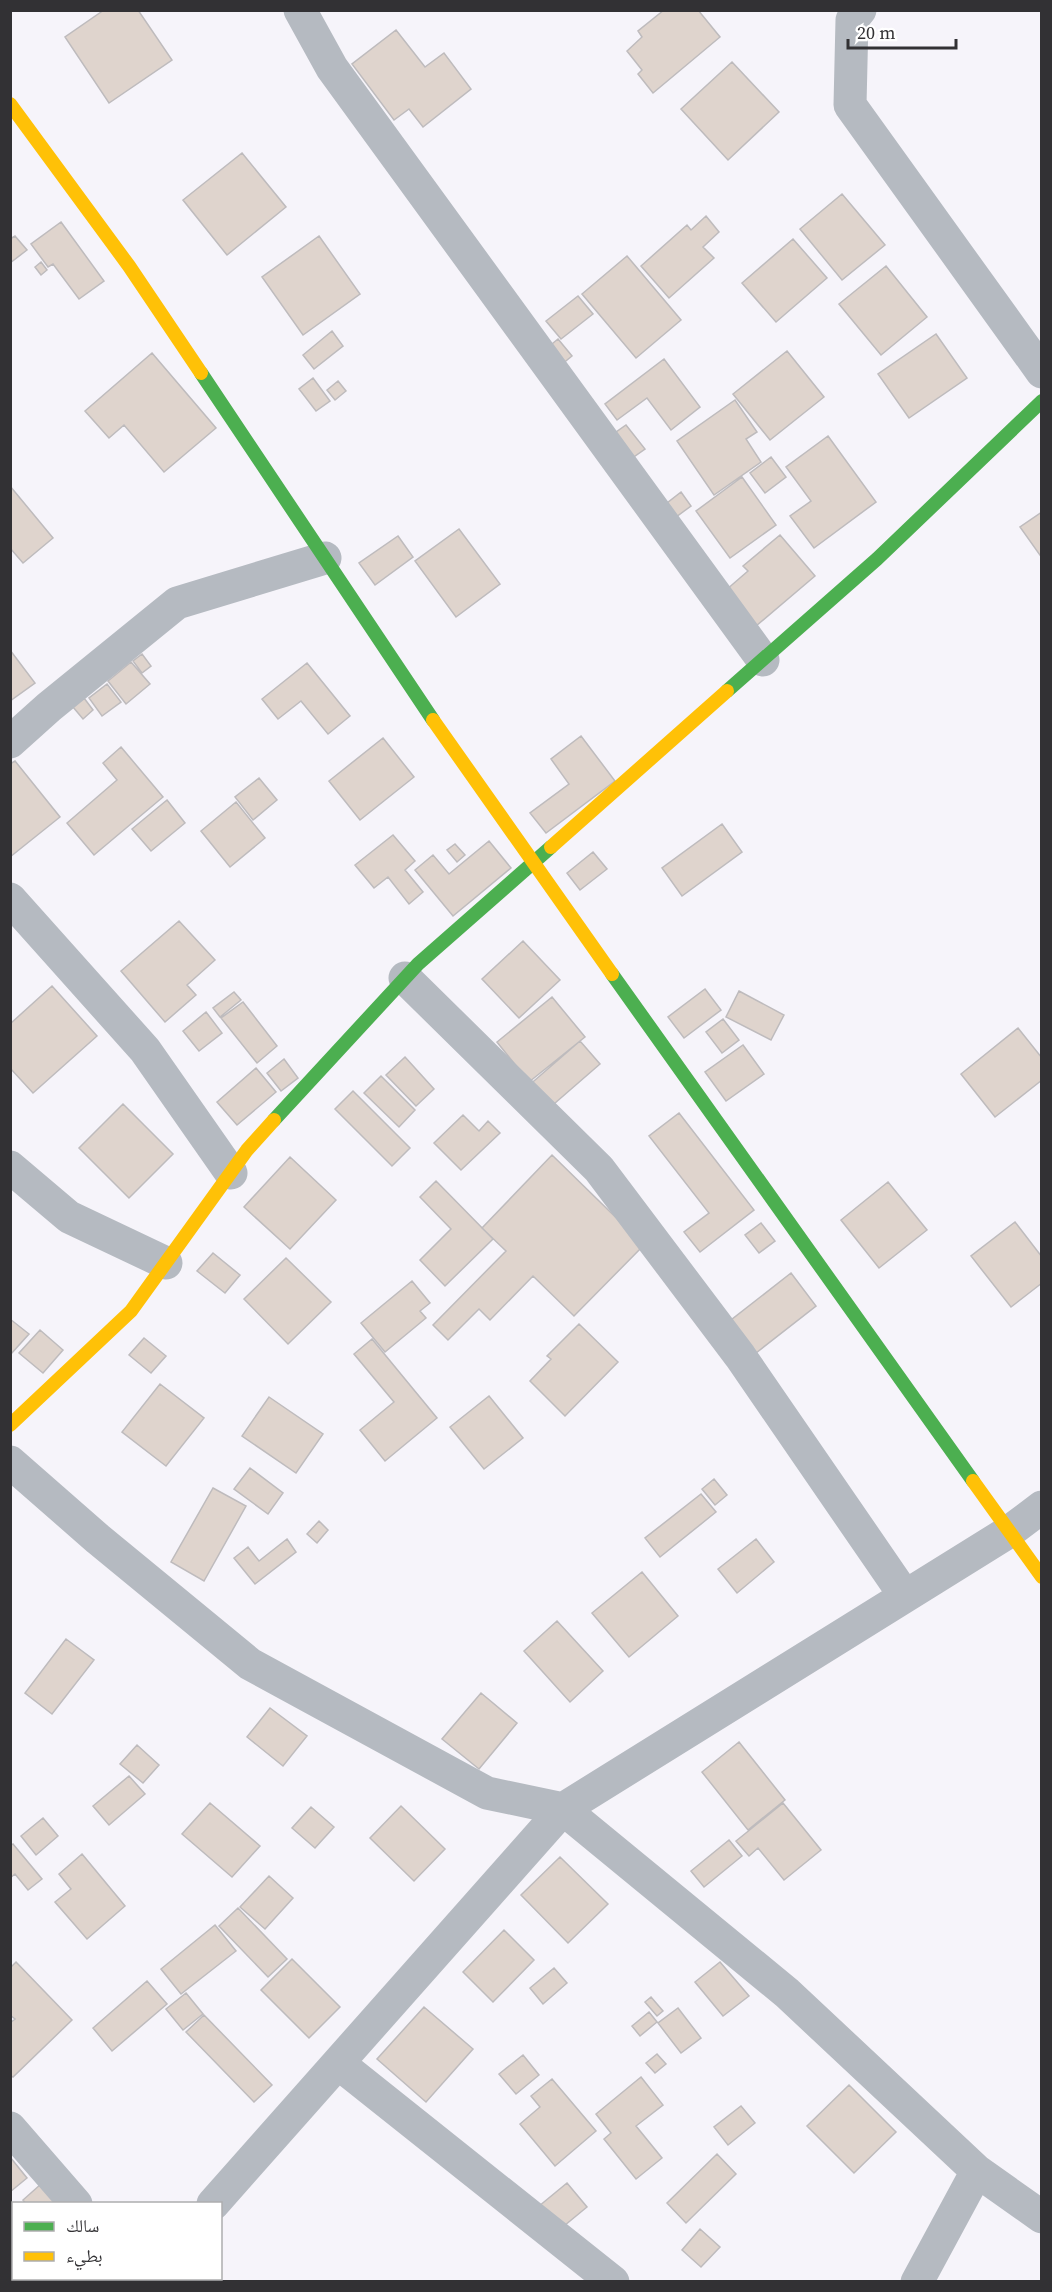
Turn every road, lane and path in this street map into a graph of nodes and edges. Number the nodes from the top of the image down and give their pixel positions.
1 (300, 10) edge
2 (860, 10) edge
3 (10, 104) edge
4 (1041, 372) edge
5 (1041, 401) edge
6 (325, 558) junction
7 (763, 660) junction
8 (10, 742) edge
9 (534, 863) junction
10 (10, 899) edge
11 (405, 978) junction
12 (10, 1167) edge
13 (231, 1173) junction
14 (166, 1263) junction
15 (10, 1425) edge
16 (10, 1462) edge
17 (1041, 1507) edge
18 (1010, 1531) junction
19 (1041, 1577) edge
20 (905, 1596) junction
21 (563, 1809) junction
22 (338, 2063) junction
23 (10, 2128) edge
24 (977, 2171) junction
25 (74, 2202) edge
26 (215, 2202) edge
27 (1041, 2217) edge
28 (613, 2282) edge
29 (917, 2282) edge

1 - 7 street
2 - 4 street
3 - 6 street
5 - 7 street
6 - 8 street
6 - 9 street
7 - 9 street
9 - 11 street
9 - 18 street
10 - 13 street
11 - 13 street
11 - 20 street
12 - 14 street
13 - 14 street
14 - 15 street
16 - 21 street
17 - 18 street
18 - 19 street
18 - 20 street
20 - 21 street
21 - 22 street
21 - 24 street
22 - 26 street
22 - 28 street
23 - 25 street
24 - 27 street
24 - 29 street

